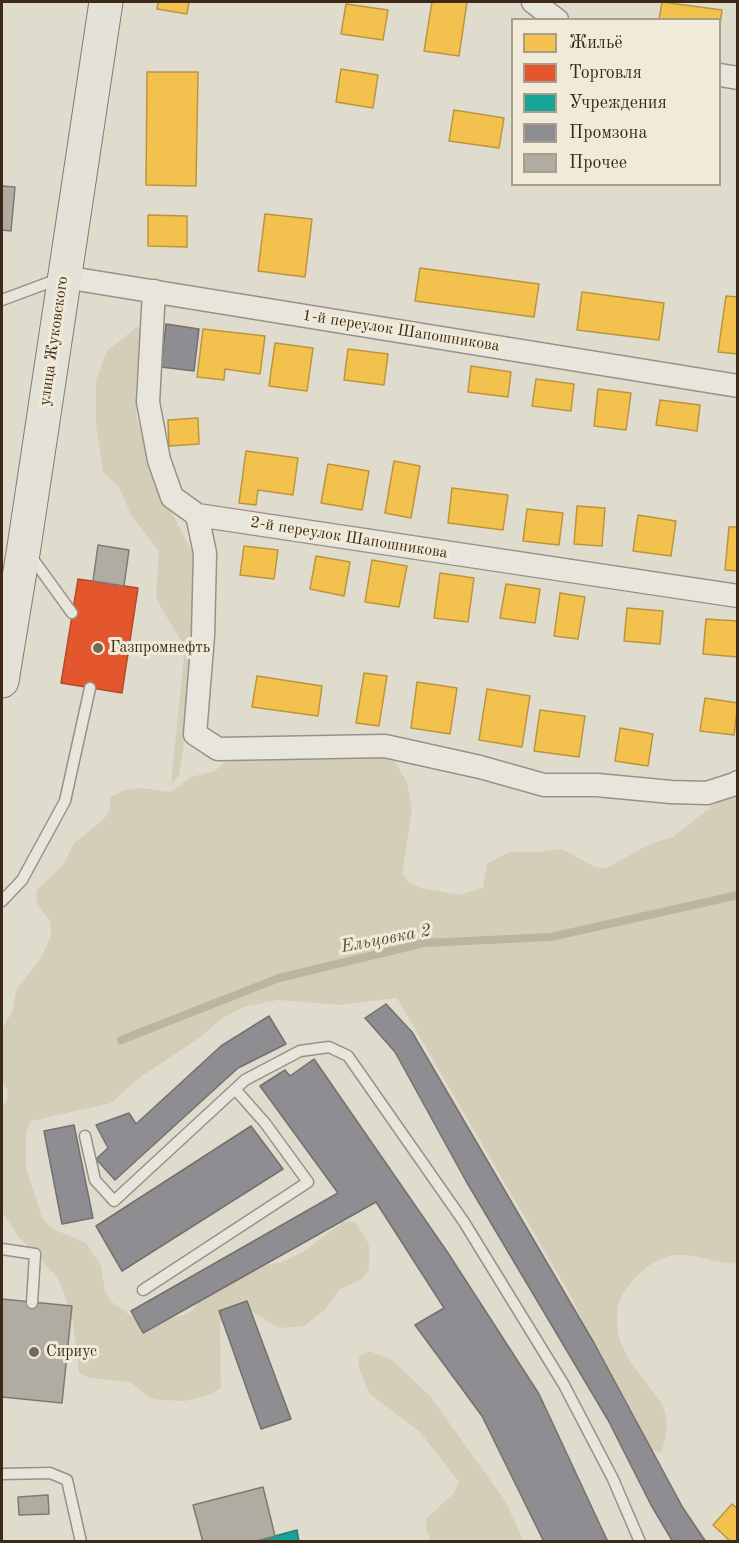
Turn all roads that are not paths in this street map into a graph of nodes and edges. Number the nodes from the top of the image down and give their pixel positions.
1 (106, 2) edge
2 (533, 2) edge
3 (554, 18) edge
4 (721, 75) edge
5 (738, 78) edge
6 (64, 277) junction
7 (154, 291) junction
8 (2, 300) edge
9 (738, 386) edge
10 (197, 515) junction
11 (24, 547) junction
12 (738, 597) edge
13 (72, 613) dead end
14 (2, 681) edge
15 (90, 688) dead end
16 (736, 783) edge
17 (2, 901) edge
18 (235, 1089) junction
19 (85, 1136) dead end
20 (2, 1249) edge
21 (143, 1290) dead end
22 (32, 1302) dead end
23 (2, 1474) edge
24 (81, 1542) edge
25 (639, 1542) edge

1 - 6 main road, улица Жуковского
2 - 3 street
4 - 5 street
6 - 7 street, 1-й переулок Шапошникова
6 - 8 lane
6 - 11 main road, улица Жуковского
7 - 9 street, 1-й переулок Шапошникова
7 - 10 street, 2-й переулок Шапошникова
10 - 12 street, 2-й переулок Шапошникова
10 - 16 street
11 - 13 lane
11 - 14 main road, улица Жуковского
15 - 17 lane
18 - 19 lane
18 - 21 lane
18 - 25 lane
20 - 22 lane
23 - 24 lane

